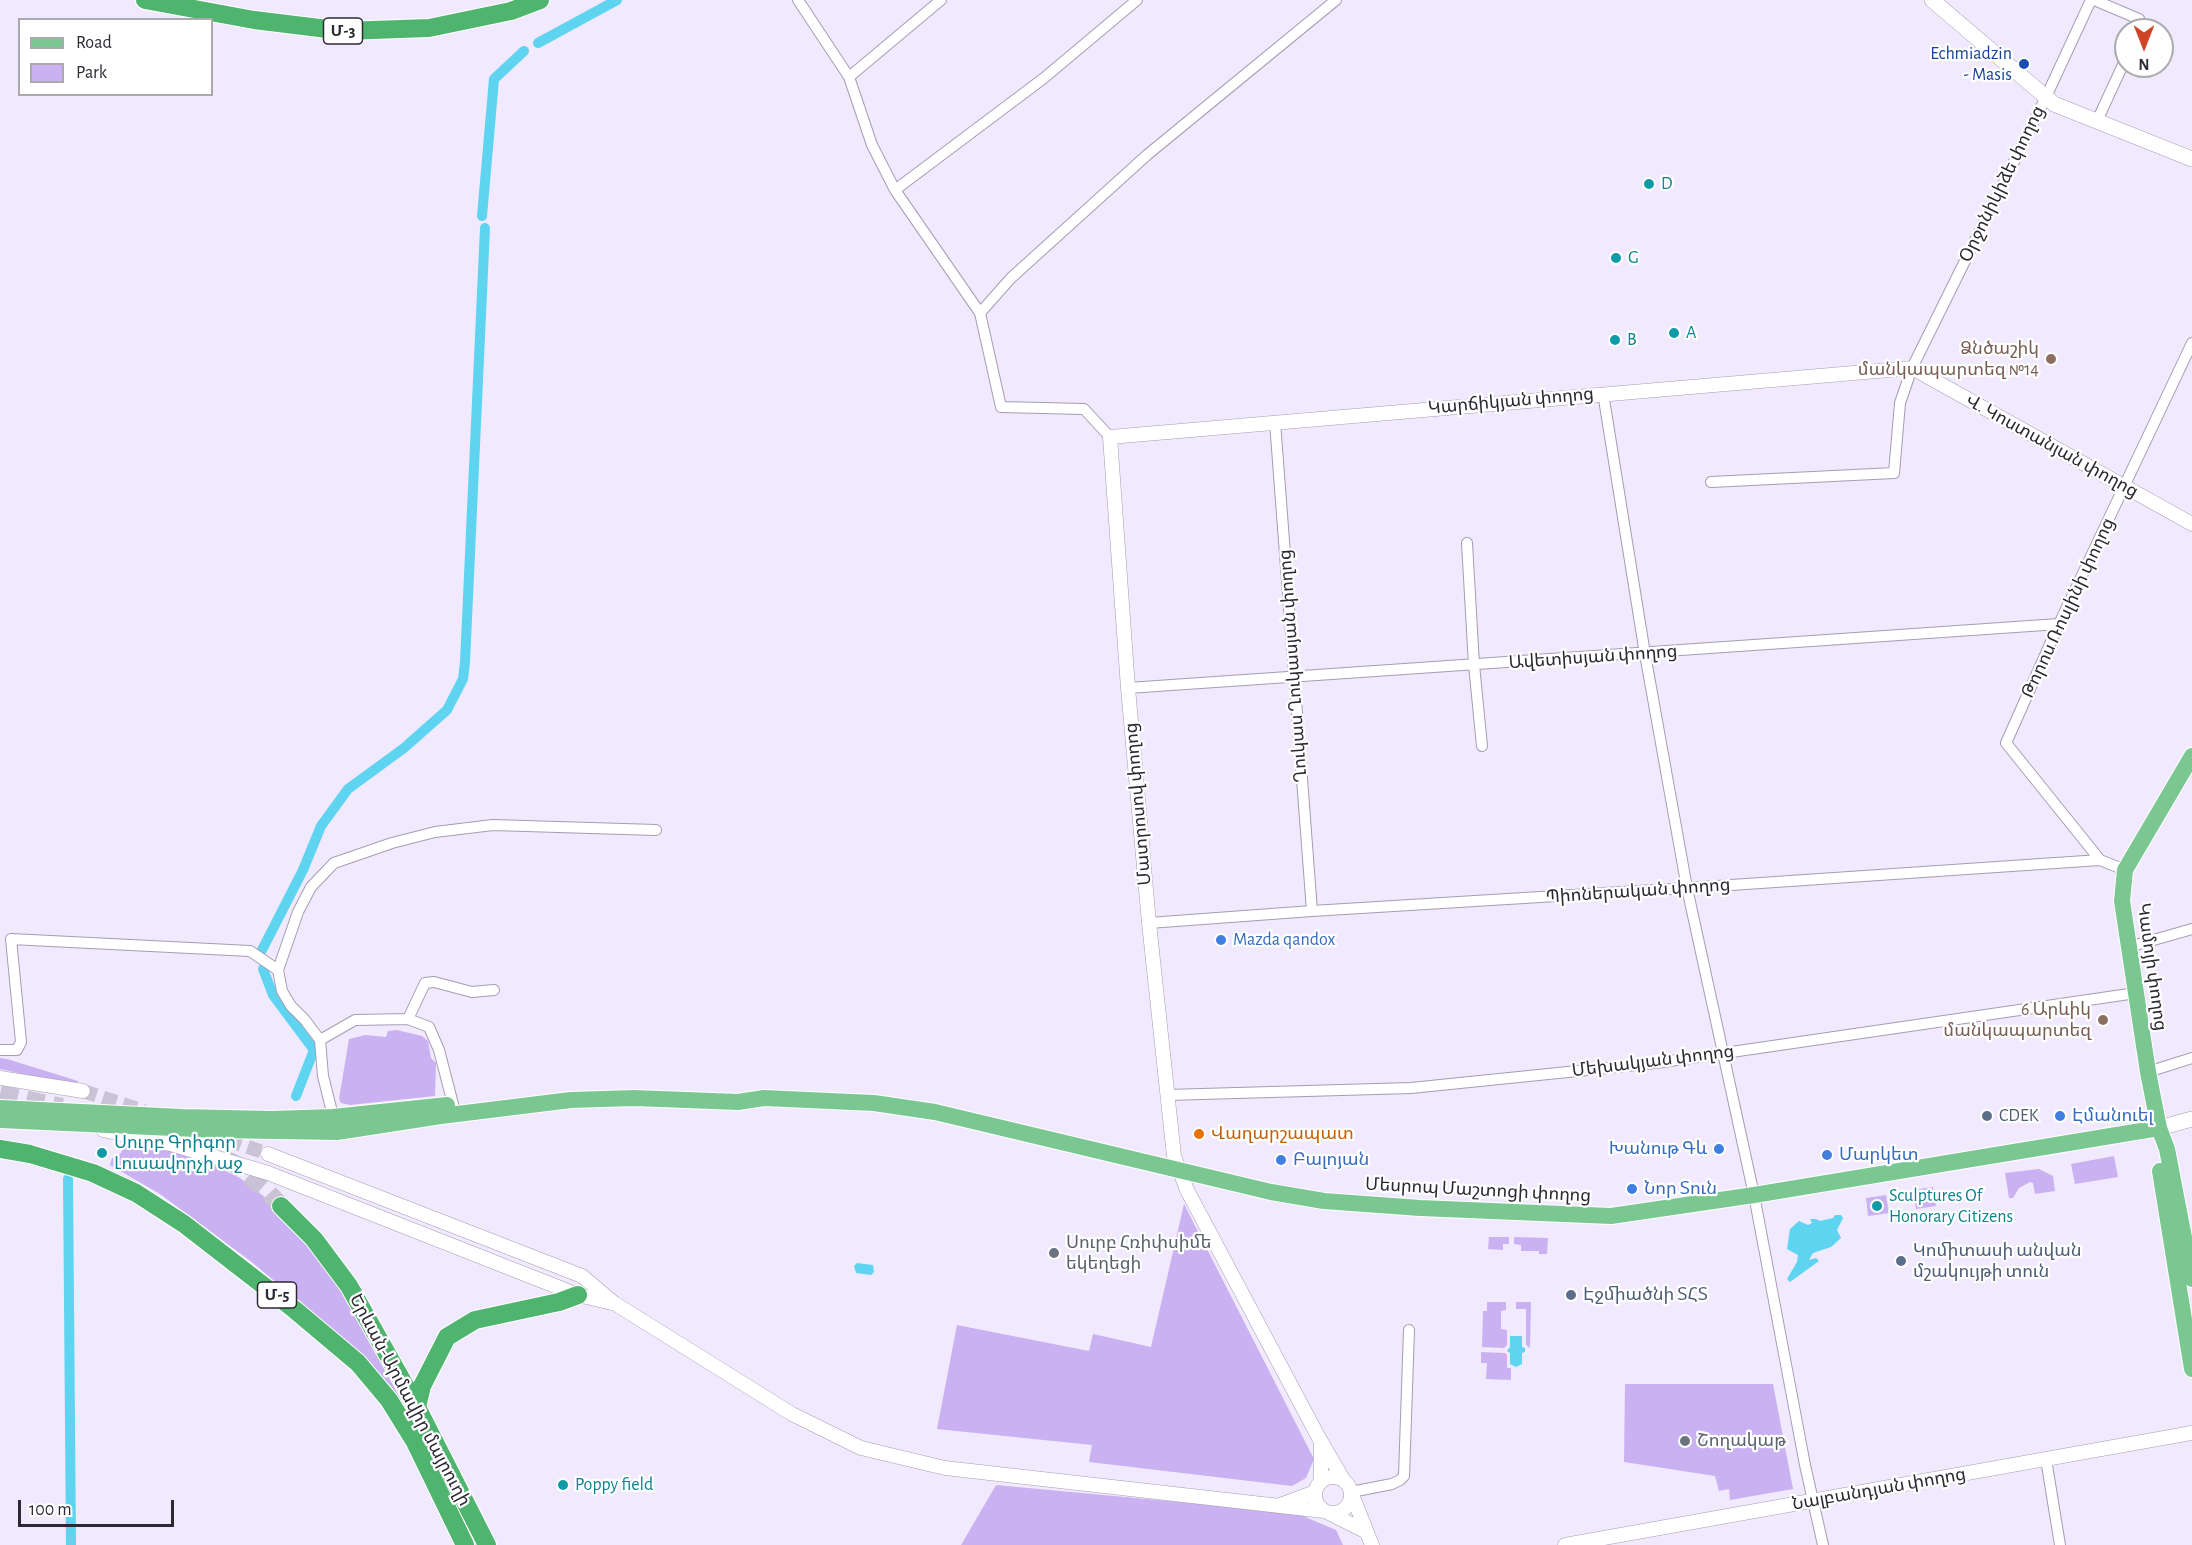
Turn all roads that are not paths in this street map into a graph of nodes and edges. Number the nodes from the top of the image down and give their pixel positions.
1 (145, 0) edge
2 (540, 0) edge
3 (798, 0) edge
4 (941, 0) edge
5 (1137, 0) edge
6 (1932, 0) edge
7 (2092, 0) edge
8 (1333, 1) edge
9 (2137, 18) edge
10 (849, 77) junction
11 (2117, 78) edge
12 (2046, 97) junction
13 (2097, 121) junction
14 (2192, 159) edge
15 (895, 189) junction
16 (980, 313) junction
17 (2192, 343) edge
18 (1912, 368) junction
19 (1603, 393) junction
20 (1275, 422) junction
21 (1110, 437) junction
22 (1711, 482) dead end
23 (2123, 487) junction
24 (2192, 524) edge
25 (1467, 543) dead end
26 (2059, 624) junction
27 (1645, 654) junction
28 (1474, 665) junction
29 (1294, 676) junction
30 (1128, 688) junction
31 (1482, 746) dead end
32 (2192, 756) edge
33 (656, 830) dead end
34 (2100, 860) junction
35 (2125, 870) junction
36 (1687, 888) junction
37 (1312, 910) junction
38 (1149, 923) junction
39 (2192, 929) edge
40 (2129, 947) junction
41 (279, 970) junction
42 (494, 990) dead end
43 (2136, 993) junction
44 (408, 1019) junction
45 (320, 1040) junction
46 (0, 1050) edge
47 (1722, 1053) junction
48 (2192, 1058) edge
49 (2148, 1072) junction
50 (0, 1078) edge
51 (84, 1091) tunnel mouth
52 (1167, 1095) junction
53 (764, 1098) junction
54 (453, 1104) junction
55 (0, 1108) edge
56 (2192, 1119) edge
57 (0, 1120) edge
58 (73, 1124) junction
59 (335, 1125) junction
60 (2159, 1128) junction
61 (0, 1149) edge
62 (268, 1154) tunnel mouth
63 (1179, 1170) junction
64 (1754, 1196) junction
65 (281, 1206) tunnel mouth
66 (2192, 1279) edge
67 (579, 1295) junction
68 (614, 1303) junction
69 (1409, 1330) dead end
70 (2192, 1369) edge
71 (417, 1407) junction
72 (2192, 1433) edge
73 (1321, 1442) junction
74 (2046, 1459) junction
75 (1347, 1486) junction
76 (1318, 1487) junction
77 (1814, 1501) junction
78 (1275, 1507) junction
79 (1327, 1512) junction
80 (1365, 1531) junction
81 (465, 1545) edge
82 (486, 1545) edge
83 (1372, 1545) edge
84 (1565, 1545) edge
85 (1822, 1545) edge
86 (2060, 1545) edge

1 - 2 highway, Մ-3
3 - 10 street
4 - 10 street
5 - 15 street
6 - 12 main road
7 - 9 street
7 - 12 street, Օրջոնիկիձե փողոց
8 - 16 street
10 - 15 street
11 - 13 street
12 - 13 main road
12 - 18 street, Օրջոնիկիձե փողոց
13 - 14 main road
15 - 16 street
16 - 21 street
17 - 23 street, Թորոս Ռոսլինի փողոց
18 - 19 street, Կարճիկյան փողոց
18 - 22 street, Օրջոնիկիձե փողոց
18 - 23 street, Վ. Կոստանյան փողոց
19 - 20 street, Կարճիկյան փողոց
19 - 27 street
20 - 21 street, Կարճիկյան փողոց
20 - 29 street, Ղուկաս Ղուկասյան փողոց
21 - 30 street, Մատրոսով փողոց
23 - 24 street, Վ. Կոստանյան փողոց
23 - 26 street, Թորոս Ռոսլինի փողոց
25 - 28 street
26 - 27 street, Ավետիսյան փողոց
26 - 34 street, Թորոս Ռոսլինի փողոց
27 - 28 street, Ավետիսյան փողոց
27 - 36 street
28 - 29 street, Ավետիսյան փողոց
28 - 31 street
29 - 30 street, Ավետիսյան փողոց
29 - 37 street, Ղուկաս Ղուկասյան փողոց
30 - 38 street, Մատրոսով փողոց
32 - 35 main road, Կամոյի փողոց
33 - 41 street
34 - 35 street, Պիոներական փողոց
34 - 36 street, Պիոներական փողոց
35 - 40 main road, Կամոյի փողոց
36 - 37 street, Պիոներական փողոց
36 - 47 street
37 - 38 street, Պիոներական փողոց
38 - 52 street, Մատրոսով փողոց
39 - 40 street
40 - 43 main road, Կամոյի փողոց
41 - 45 street
41 - 46 street
42 - 44 street
43 - 47 street, Մեխակյան փողոց
43 - 49 main road, Կամոյի փողոց
44 - 45 street
44 - 54 street
45 - 59 street
47 - 52 street, Մեխակյան փողոց
47 - 64 street
48 - 49 street
49 - 60 main road, Կամոյի փողոց
50 - 51 street
52 - 63 street, Մատրոսով փողոց
53 - 54 main road
53 - 59 main road
53 - 63 main road, Մեսրոպ Մաշտոցի փողոց
54 - 59 main road
55 - 59 main road
56 - 60 main road, Մեսրոպ Մաշտոցի փողոց
57 - 58 main road
58 - 59 main road
58 - 67 street
60 - 64 main road, Մեսրոպ Մաշտոցի փողոց
60 - 66 main road
60 - 70 main road
61 - 81 highway, Երևան-Արմավիր մայրուղի / Մ-5
62 - 68 street
63 - 64 main road, Մեսրոպ Մաշտոցի փողոց
63 - 73 street, Մատրոսով փողոց
64 - 77 street
65 - 71 highway, Երևան-Արմավիր մայրուղի
67 - 68 street
67 - 71 highway
68 - 78 street
69 - 75 street
71 - 82 highway, Երևան-Արմավիր մայրուղի
72 - 74 street, Նալբանդյան փողոց
73 - 75 street, Մատրոսով փողոց
73 - 76 street
74 - 77 street, Նալբանդյան փողոց
74 - 86 street
75 - 76 street
75 - 79 street
75 - 80 street, Մատրոսով փողոց
76 - 78 street
76 - 79 street
77 - 84 street, Նալբանդյան փողոց
77 - 85 street
78 - 79 street
79 - 80 street
80 - 83 street, Մատրոսով փողոց

